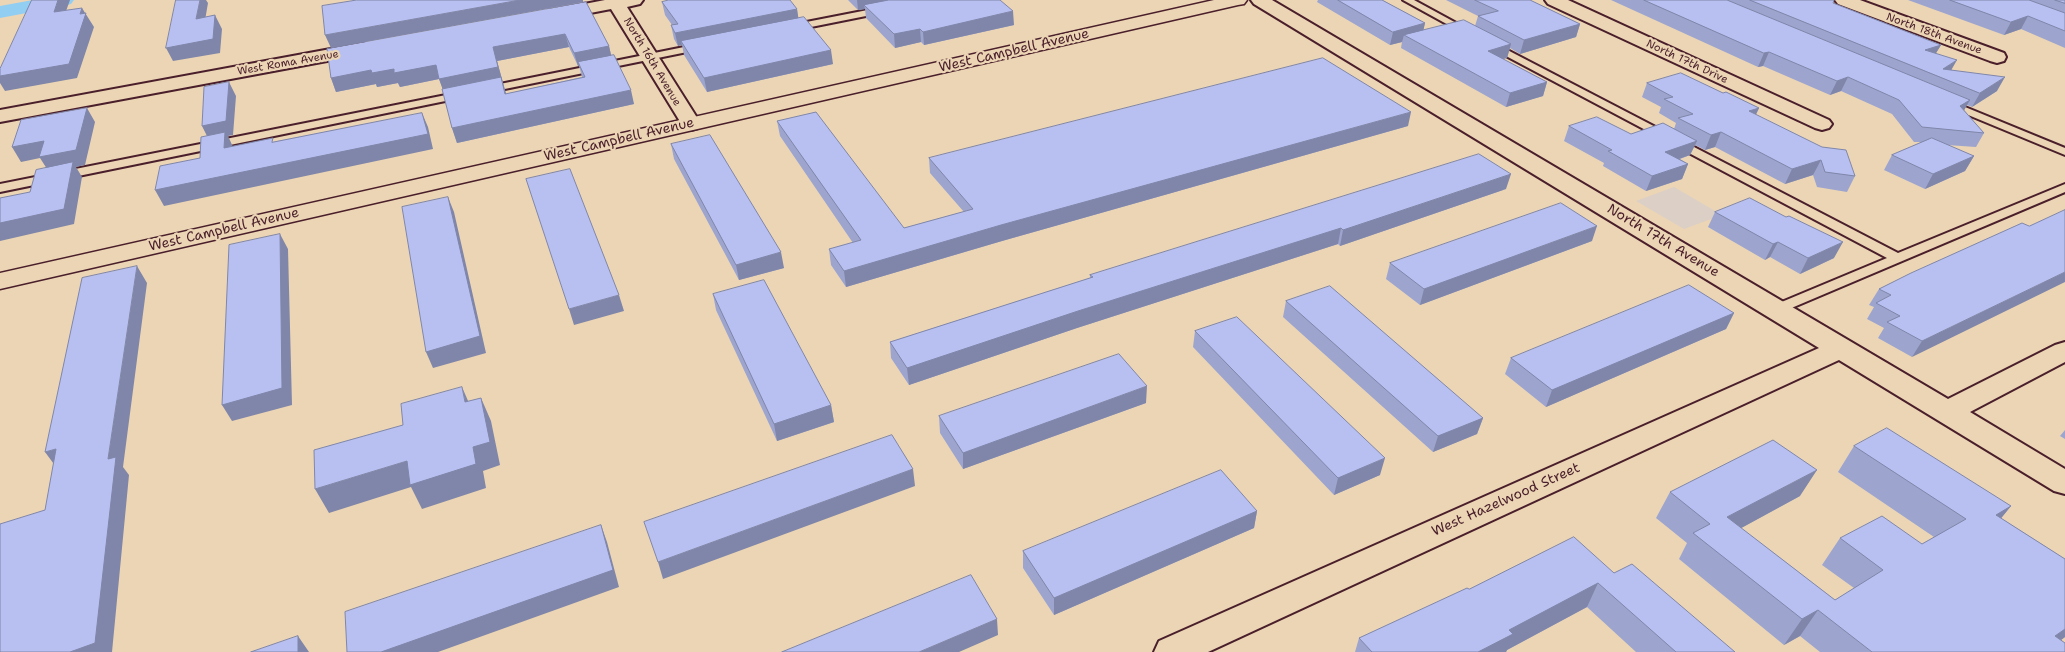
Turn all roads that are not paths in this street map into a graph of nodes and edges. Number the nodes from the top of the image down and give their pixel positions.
1 (1238, 0) edge
2 (1260, 0) edge
3 (1407, 0) edge
4 (1554, 0) edge
5 (1844, 0) edge
6 (622, 1) edge
7 (892, 8) edge
8 (538, 18) edge
9 (777, 31) edge
10 (710, 44) edge
11 (381, 46) edge
12 (649, 57) junction
13 (1996, 57) dead end
14 (1937, 99) edge
15 (0, 116) edge
16 (691, 124) junction
17 (1822, 124) dead end
18 (2065, 152) edge
19 (0, 188) edge
20 (2065, 188) edge
21 (1896, 258) junction
22 (0, 281) edge
23 (1777, 309) junction
24 (1841, 348) junction
25 (2065, 351) edge
26 (1947, 412) junction
27 (2065, 482) edge
28 (1172, 652) edge

1 - 16 street, West Campbell Avenue
2 - 23 street, North 17th Avenue
3 - 21 lane
4 - 17 street, North 17th Drive
5 - 13 street, North 18th Avenue
6 - 8 street
6 - 12 street, North 16th Avenue
7 - 9 lane
10 - 12 lane
11 - 15 street, West Roma Avenue
12 - 16 street, North 16th Avenue
12 - 19 lane
14 - 18 lane
16 - 22 street, West Campbell Avenue
20 - 21 lane
21 - 23 lane
23 - 24 street, North 17th Avenue
24 - 26 street, North 17th Avenue
24 - 28 street, West Hazelwood Street
25 - 26 street
26 - 27 street, North 17th Avenue

